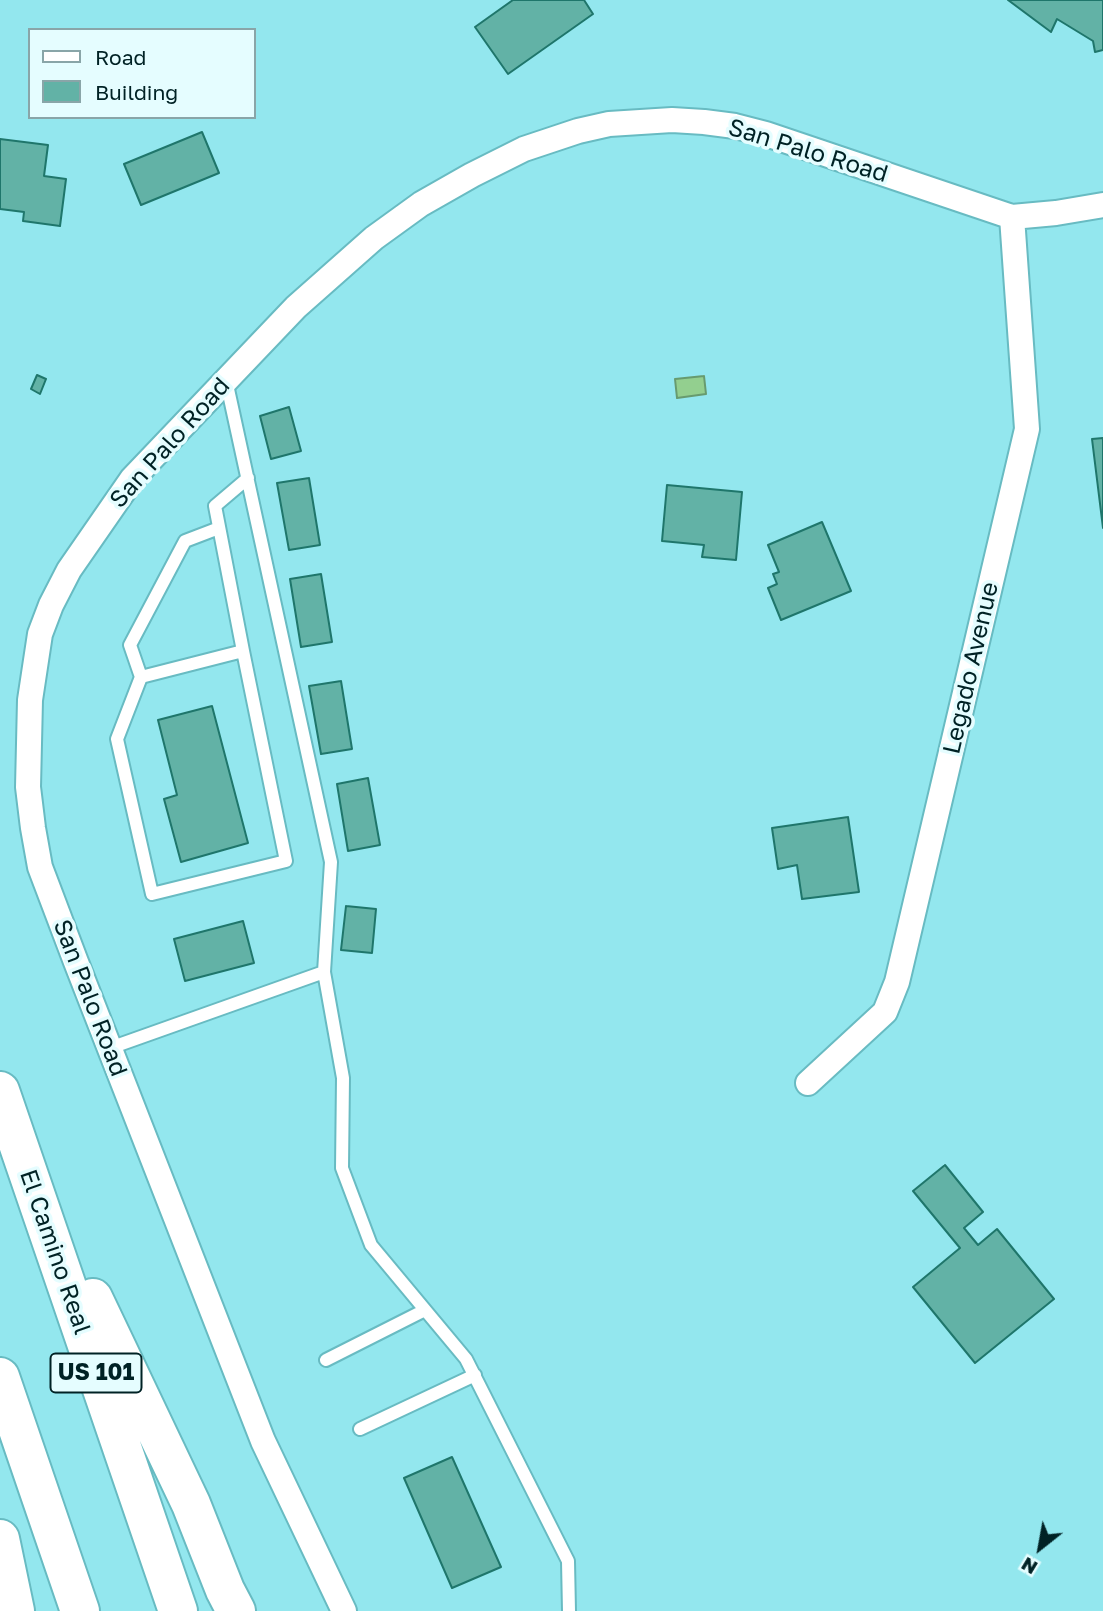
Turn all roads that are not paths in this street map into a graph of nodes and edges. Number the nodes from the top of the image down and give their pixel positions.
1 (1103, 205) edge
2 (1012, 217) junction
3 (226, 380) junction
4 (248, 478) junction
5 (219, 528) junction
6 (243, 651) junction
7 (141, 677) junction
8 (324, 972) junction
9 (110, 1048) junction
10 (808, 1083) dead end
11 (0, 1091) edge
12 (15, 1134) junction
13 (425, 1310) junction
14 (326, 1360) dead end
15 (474, 1375) junction
16 (0, 1377) edge
17 (360, 1429) dead end
18 (0, 1539) edge
19 (15, 1611) edge
20 (80, 1611) edge
21 (178, 1611) edge
22 (236, 1611) edge
23 (344, 1611) edge
24 (569, 1611) edge

1 - 2 street, San Palo Road
2 - 3 street, San Palo Road
2 - 10 street, Legado Avenue
3 - 4 lane
3 - 9 street, San Palo Road
4 - 5 lane
4 - 8 lane
5 - 6 lane
5 - 7 lane
6 - 7 lane
6 - 7 lane
8 - 9 lane
8 - 13 lane
9 - 23 street, San Palo Road
11 - 12 highway, El Camino Real / US 101
12 - 21 highway, El Camino Real / US 101
12 - 22 highway
13 - 14 lane
13 - 15 lane
15 - 17 lane
15 - 24 lane
16 - 20 highway
18 - 19 highway

